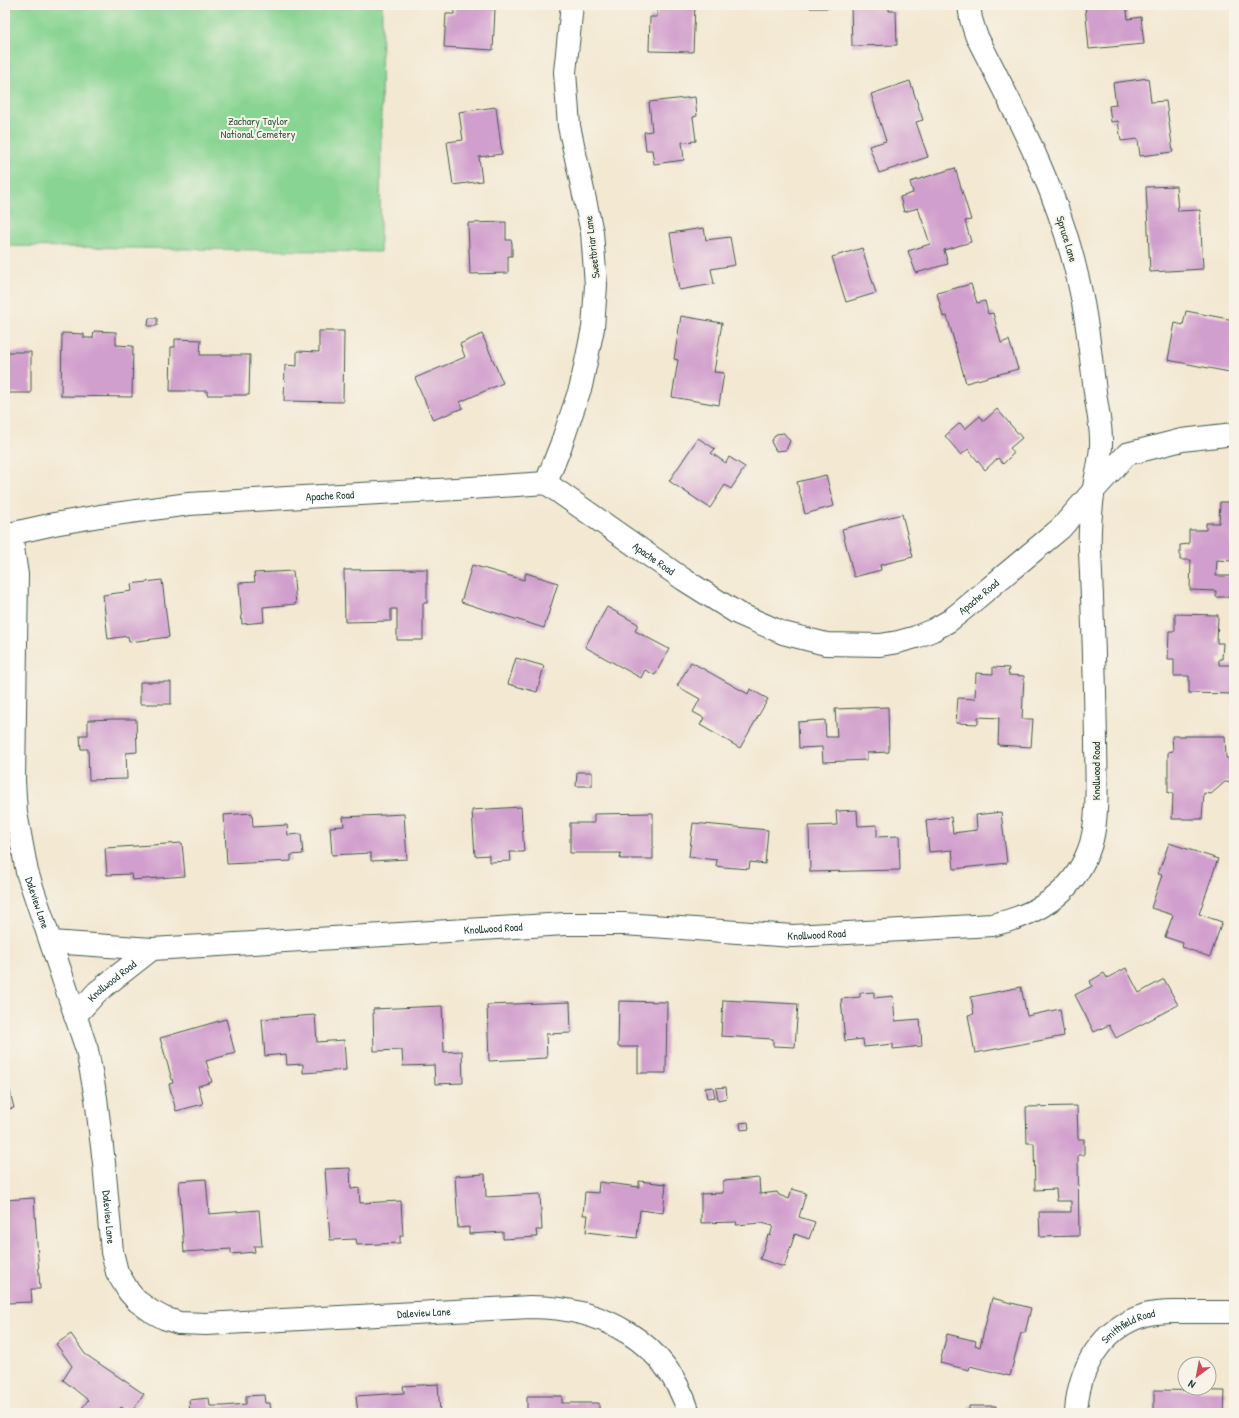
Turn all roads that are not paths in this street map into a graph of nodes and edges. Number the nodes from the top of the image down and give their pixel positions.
1 (572, 5) edge
2 (969, 5) edge
3 (1234, 434) edge
4 (546, 483) junction
5 (1094, 490) junction
6 (8, 534) edge
7 (51, 942) junction
8 (152, 949) junction
9 (76, 1016) junction
10 (1234, 1312) edge
11 (689, 1413) edge
12 (1076, 1413) edge

1 - 4 street, Sweetbriar Lane
2 - 5 street, Spruce Lane
3 - 5 street, Apache Road
4 - 5 street, Apache Road
4 - 6 street, Apache Road
5 - 8 street, Knollwood Road
6 - 7 street, Daleview Lane
7 - 8 street, Knollwood Road
7 - 9 street, Daleview Lane
8 - 9 street, Knollwood Road
9 - 11 street, Daleview Lane
10 - 12 street, Smithfield Road

